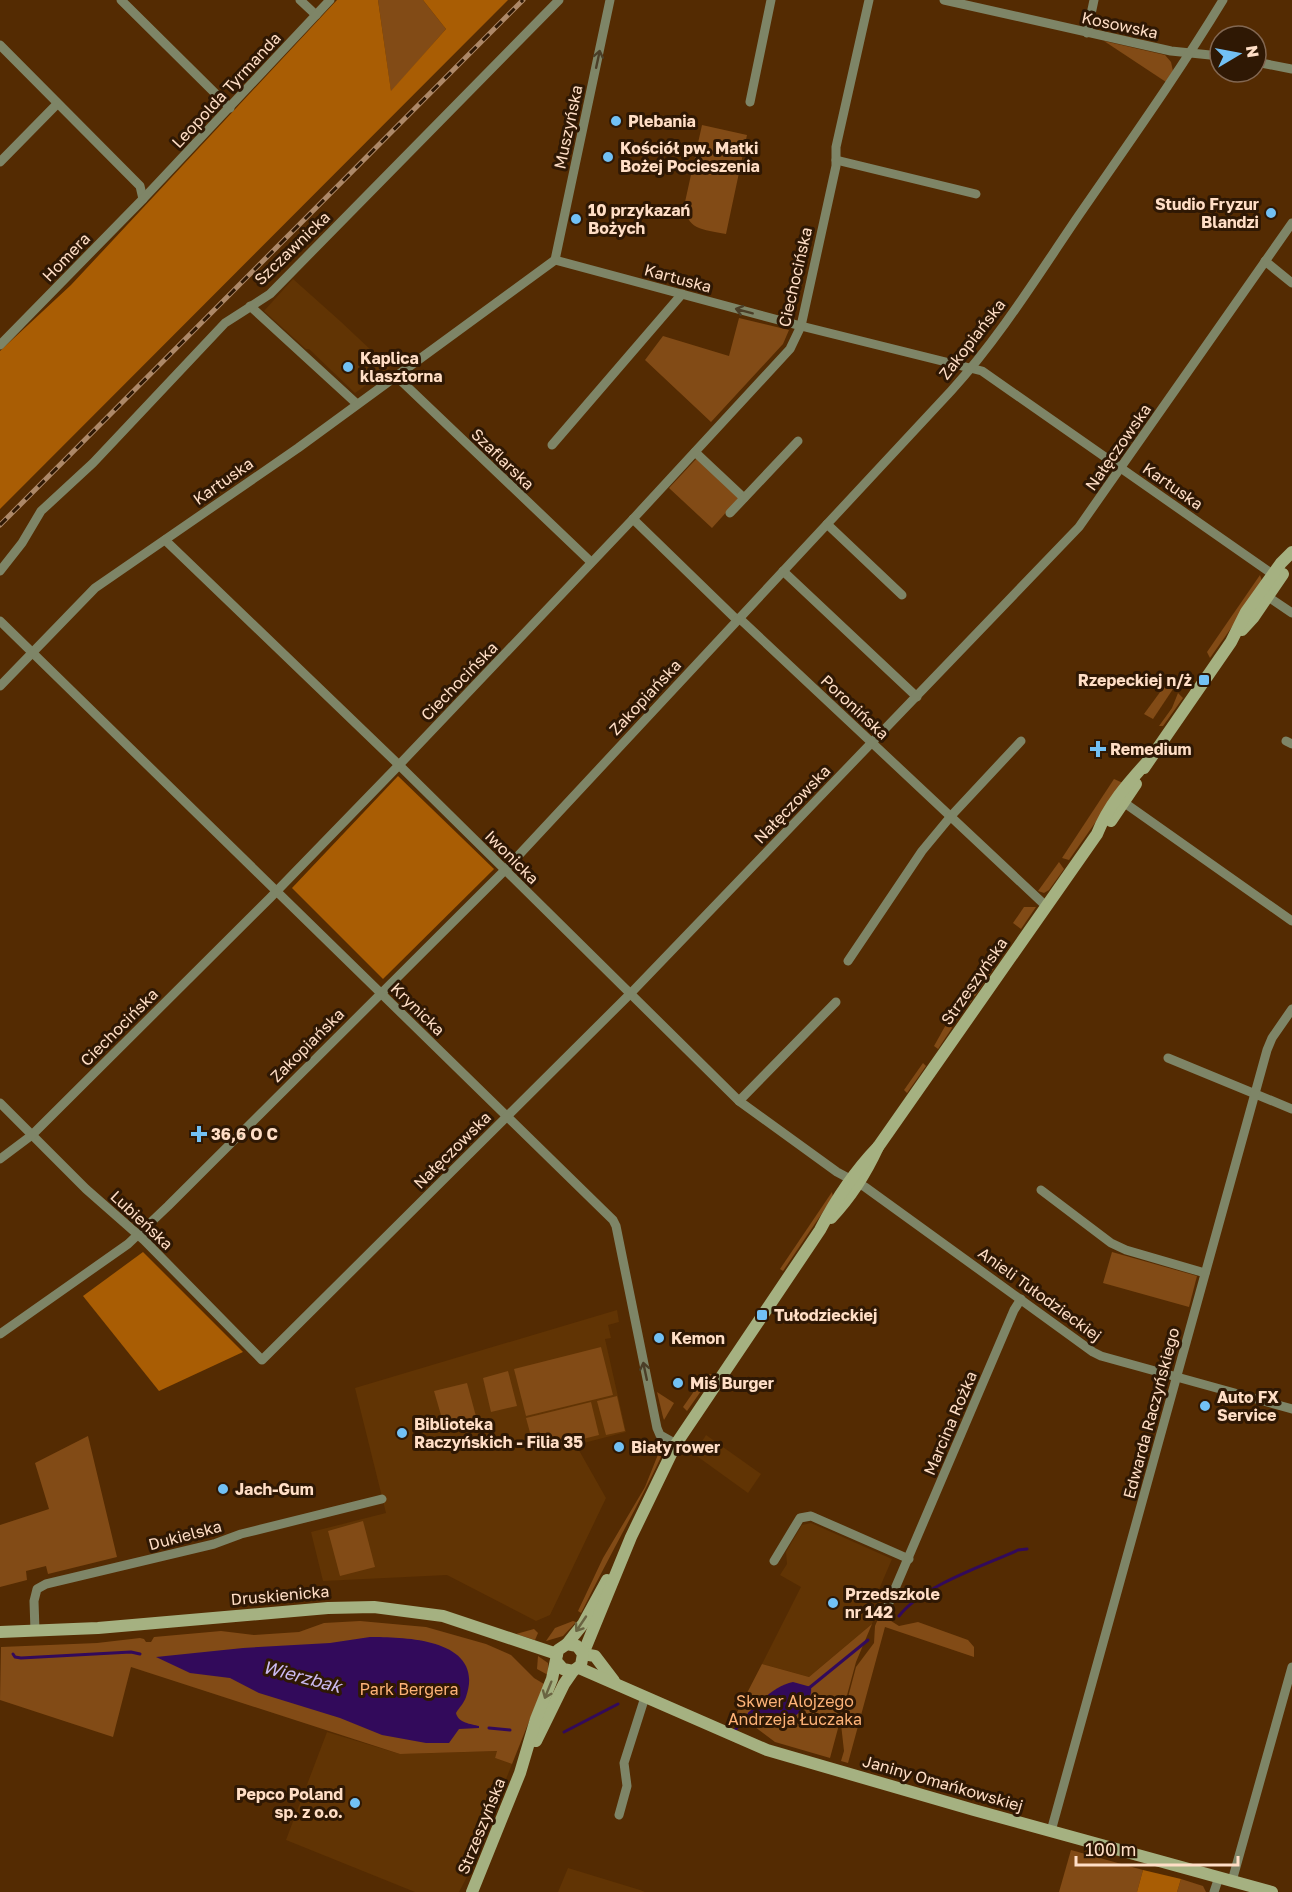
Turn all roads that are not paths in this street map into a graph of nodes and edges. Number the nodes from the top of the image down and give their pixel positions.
1 (121, 0) edge
2 (300, 0) edge
3 (330, 0) edge
4 (560, 0) edge
5 (610, 0) edge
6 (771, 0) edge
7 (869, 0) edge
8 (944, 0) edge
9 (1094, 0) edge
10 (1223, 0) edge
11 (961, 2) edge
12 (316, 15) junction
13 (1087, 33) junction
14 (0, 45) edge
15 (1191, 53) junction
16 (1208, 55) edge
17 (1268, 64) edge
18 (1292, 69) edge
19 (750, 102) dead end
20 (57, 104) junction
21 (230, 108) junction
22 (836, 160) junction
23 (0, 162) edge
24 (976, 194) dead end
25 (142, 199) junction
26 (1292, 224) edge
27 (555, 260) junction
28 (1265, 261) junction
29 (1292, 283) edge
30 (682, 294) junction
31 (250, 306) junction
32 (801, 326) junction
33 (0, 345) edge
34 (973, 367) junction
35 (396, 376) junction
36 (357, 404) junction
37 (798, 441) dead end
38 (552, 445) dead end
39 (695, 452) junction
40 (1122, 468) junction
41 (744, 498) junction
42 (730, 513) dead end
43 (633, 519) junction
44 (827, 524) junction
45 (165, 540) junction
46 (1292, 552) edge
47 (1292, 558) edge
48 (591, 562) junction
49 (0, 571) edge
50 (783, 571) junction
51 (1276, 577) junction
52 (1264, 594) junction
53 (902, 595) dead end
54 (1292, 613) edge
55 (738, 619) junction
56 (0, 621) edge
57 (31, 652) junction
58 (0, 686) edge
59 (917, 697) junction
60 (1021, 741) dead end
61 (871, 743) junction
62 (399, 765) junction
63 (1120, 800) junction
64 (951, 816) junction
65 (504, 870) junction
66 (276, 891) junction
67 (1046, 906) junction
68 (1292, 921) edge
69 (848, 961) dead end
70 (381, 993) junction
71 (630, 994) junction
72 (836, 1002) dead end
73 (1292, 1010) edge
74 (1168, 1058) dead end
75 (1255, 1093) junction
76 (739, 1101) junction
77 (0, 1103) edge
78 (1292, 1109) edge
79 (507, 1117) junction
80 (32, 1135) junction
81 (0, 1159) edge
82 (854, 1181) junction
83 (1041, 1190) dead end
84 (137, 1236) junction
85 (1205, 1273) junction
86 (1021, 1299) junction
87 (0, 1334) edge
88 (262, 1360) joint
89 (1177, 1377) junction
90 (1292, 1409) edge
91 (676, 1444) junction
92 (382, 1499) dead end
93 (631, 1537) junction
94 (909, 1559) junction
95 (774, 1561) dead end
96 (885, 1612) dead end
97 (34, 1631) junction
98 (0, 1632) edge
99 (567, 1644) junction
100 (583, 1654) junction
101 (556, 1657) junction
102 (1292, 1667) edge
103 (576, 1670) junction
104 (614, 1682) junction
105 (645, 1697) junction
106 (520, 1773) junction
107 (619, 1815) dead end
108 (1051, 1831) junction
109 (1219, 1877) junction
110 (1232, 1881) junction
111 (472, 1892) edge
112 (1214, 1892) edge
113 (1272, 1892) edge

1 - 21 street
2 - 12 street
3 - 12 street, Leopolda Tyrmanda
4 - 31 street, Szczawnicka
27 -> 5 street, Muszyńska
6 - 19 street
7 - 22 street, Ciechocińska
8 - 11 street, Kosowska
9 - 13 street
10 - 15 street, Zakopiańska
11 - 13 street, Kosowska
12 - 21 street, Leopolda Tyrmanda
13 - 15 street, Kosowska
14 - 20 street
15 - 16 street, Kosowska
15 - 34 street, Zakopiańska
17 - 18 street
20 - 23 street
20 - 25 street
21 - 25 street, Leopolda Tyrmanda
22 - 24 street
22 - 32 street, Ciechocińska
25 - 33 street, Homera
26 - 28 street, Nałęczowska
27 - 30 street, Kartuska
27 - 35 street, Kartuska
28 - 29 street
28 - 40 street, Nałęczowska
32 -> 30 street, Kartuska
30 - 38 street
31 - 36 street
31 - 49 street, Szczawnicka
32 - 34 street, Kartuska
32 - 39 street, Ciechocińska
34 - 40 street, Kartuska
34 - 44 street, Zakopiańska
35 - 36 street, Kartuska
35 - 48 street, Szaflarska
36 - 45 street, Kartuska
37 - 41 street
39 - 41 street
39 - 43 street, Ciechocińska
40 - 51 street, Kartuska
40 - 59 street, Nałęczowska
41 - 42 street
43 - 48 street, Ciechocińska
43 - 55 street, Poronińska
44 - 50 street, Zakopiańska
44 - 53 street
45 - 57 street, Kartuska
45 - 62 street, Iwonicka
46 - 51 street, Strzeszyńska
47 - 51 street, Strzeszyńska
48 - 62 street, Ciechocińska
50 - 55 street, Zakopiańska
50 - 59 street
51 - 52 street, Strzeszyńska
52 - 54 street
52 - 63 street, Strzeszyńska
55 - 61 street, Poronińska
55 - 65 street, Zakopiańska
56 - 57 street, Krynicka
57 - 58 street, Kartuska
57 - 66 street, Krynicka
59 - 61 street, Nałęczowska
60 - 64 street
61 - 64 street, Poronińska
61 - 71 street, Nałęczowska
62 - 65 street, Iwonicka
62 - 66 street, Ciechocińska
63 - 67 street, Strzeszyńska
63 - 68 street
64 - 67 street, Poronińska
64 - 69 street
65 - 70 street, Zakopiańska
65 - 71 street, Iwonicka
66 - 70 street, Krynicka
66 - 80 street, Ciechocińska
67 - 82 street, Strzeszyńska
70 - 79 street, Krynicka
70 - 84 street, Zakopiańska
71 - 76 street, Iwonicka
71 - 79 street, Nałęczowska
72 - 76 street
73 - 75 street, Edwarda Raczyńskiego
74 - 75 street
75 - 78 street
75 - 85 street, Edwarda Raczyńskiego
76 - 82 street, Iwonicka
77 - 80 street, Lubieńska
79 - 88 street, Nałęczowska
91 -> 79 street, Krynicka
80 - 81 street, Ciechocińska
80 - 84 street, Lubieńska
82 - 86 street, Anieli Tułodzieckiej
82 - 91 street, Strzeszyńska
83 - 85 street
84 - 87 street, Zakopiańska
84 - 88 street, Lubieńska
85 - 89 street, Edwarda Raczyńskiego
86 - 89 street, Anieli Tułodzieckiej
86 - 94 street, Marcina Rożka
89 - 90 street, Anieli Tułodzieckiej
89 - 108 street, Edwarda Raczyńskiego
91 - 93 street, Strzeszyńska
92 - 97 street, Dukielska
93 -> 99 street, Strzeszyńska
93 - 100 street, Strzeszyńska
94 - 95 street
94 - 96 street, Marcina Rożka
97 - 98 street, Druskienicka
97 - 101 street, Druskienicka
99 - 100 street
99 - 101 street
100 - 103 street
100 - 104 street, Janiny Omańkowskiej
101 - 103 street
101 -> 106 street, Strzeszyńska
102 - 110 street
103 - 104 street, Janiny Omańkowskiej
103 - 106 street, Strzeszyńska
104 - 105 street, Janiny Omańkowskiej
105 - 107 street
105 - 108 street, Janiny Omańkowskiej
106 - 111 street, Strzeszyńska
108 - 109 street, Janiny Omańkowskiej
109 - 110 street, Janiny Omańkowskiej
109 - 112 street
110 - 113 street, Janiny Omańkowskiej

